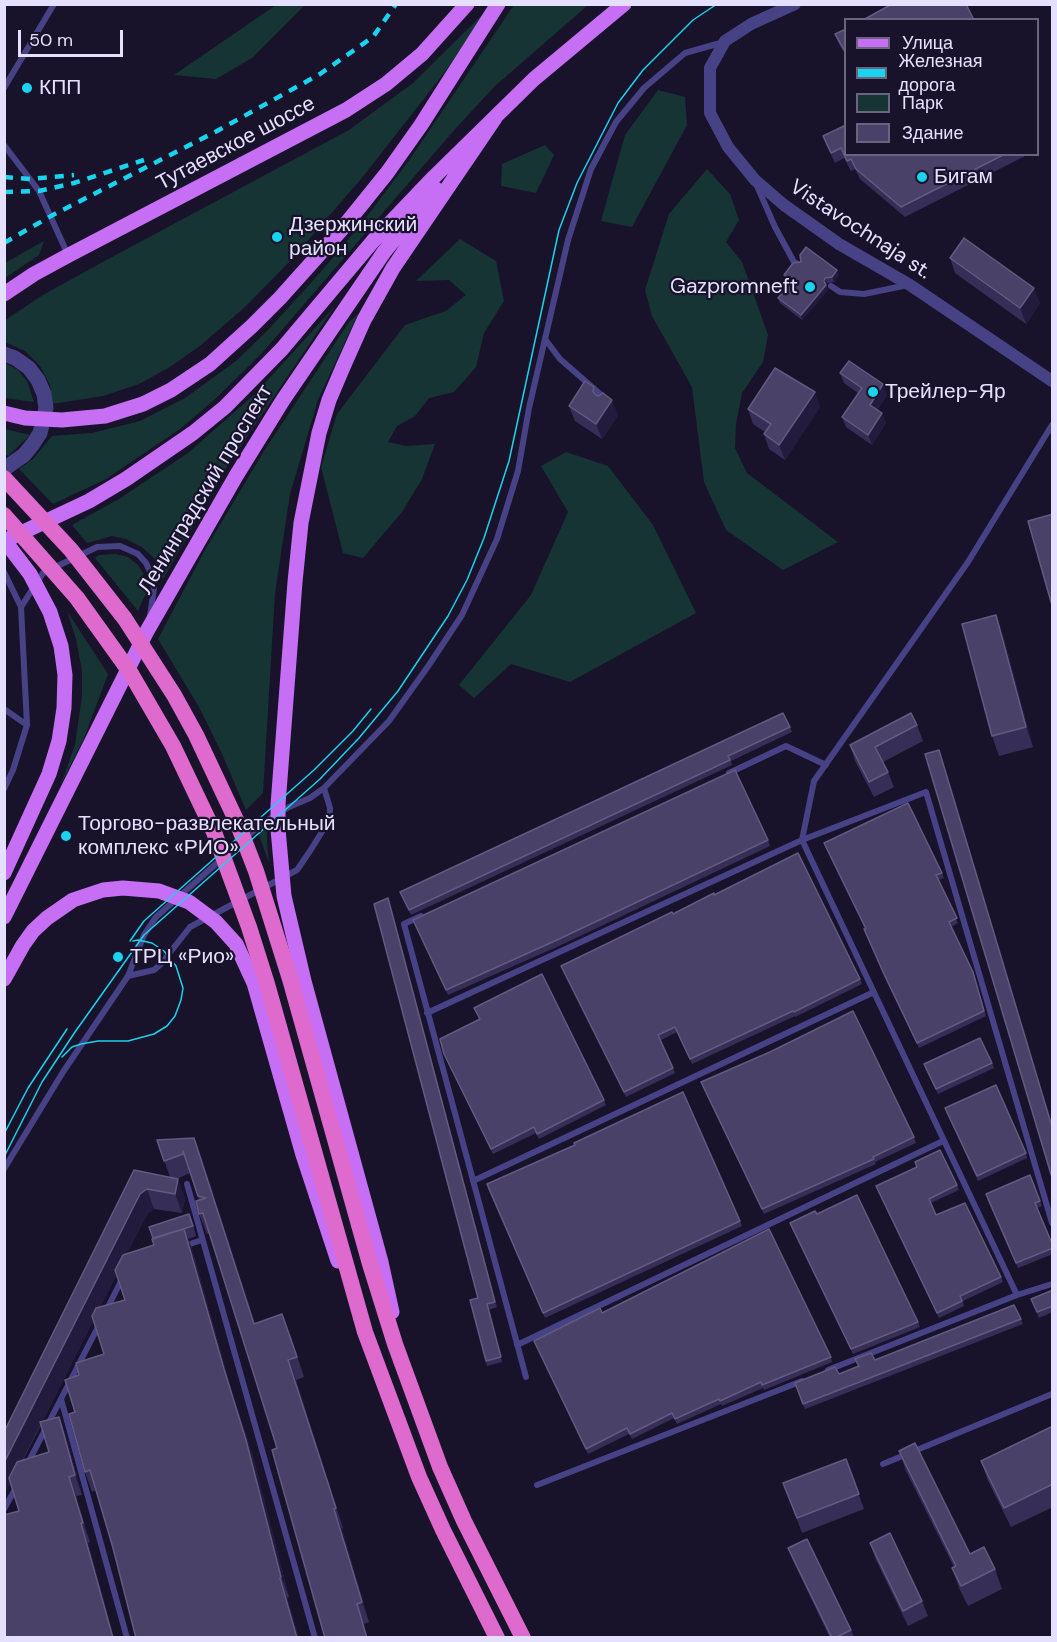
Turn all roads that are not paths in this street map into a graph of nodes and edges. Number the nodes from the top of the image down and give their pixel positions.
1 (54, 4) edge
2 (467, 4) edge
3 (498, 4) edge
4 (624, 4) edge
5 (795, 4) edge
6 (725, 41) junction
7 (4, 88) edge
8 (495, 118) junction
9 (4, 145) edge
10 (754, 180) junction
11 (69, 255) junction
12 (798, 264) edge
13 (910, 285) junction
14 (831, 286) dead end
15 (4, 294) edge
16 (545, 339) junction
17 (4, 354) edge
18 (1053, 381) edge
19 (604, 406) edge
20 (4, 413) edge
21 (1053, 425) edge
22 (4, 469) edge
23 (4, 478) edge
24 (4, 515) edge
25 (4, 541) edge
26 (4, 572) edge
27 (21, 607) junction
28 (147, 631) junction
29 (4, 709) edge
30 (27, 725) junction
31 (826, 765) junction
32 (723, 776) edge
33 (324, 788) junction
34 (4, 789) edge
35 (802, 840) junction
36 (4, 873) edge
37 (425, 914) edge
38 (4, 917) edge
39 (128, 976) junction
40 (4, 979) edge
41 (874, 992) junction
42 (428, 1013) junction
43 (944, 1141) junction
44 (4, 1169) edge
45 (473, 1181) junction
46 (187, 1184) edge
47 (1053, 1223) edge
48 (202, 1240) junction
49 (172, 1250) edge
50 (125, 1273) edge
51 (1053, 1284) edge
52 (1017, 1295) junction
53 (365, 1332) junction
54 (517, 1346) junction
55 (821, 1373) edge
56 (406, 1376) junction
57 (526, 1377) dead end
58 (810, 1377) edge
59 (1053, 1394) edge
60 (61, 1399) junction
61 (883, 1464) dead end
62 (25, 1469) edge
63 (20, 1479) edge
64 (537, 1485) dead end
65 (4, 1509) edge
66 (127, 1638) edge
67 (315, 1638) edge
68 (497, 1638) edge
69 (523, 1638) edge

1 - 7 lane
2 - 11 main road, Тутаевское шоссе
3 - 20 main road
4 - 8 main road
5 - 6 street, Vistavochnaja st.
6 - 10 street, Vistavochnaja st.
6 - 16 lane
8 - 25 main road
8 - 28 main road, Ленинградский проспект
8 - 56 main road
9 - 11 lane
10 - 12 lane
10 - 13 street, Vistavochnaja st.
11 - 15 main road, Тутаевское шоссе
13 - 14 lane
13 - 18 street, Vistavochnaja st.
16 - 19 lane
16 - 33 lane
17 - 22 street
21 - 31 lane
23 - 56 highway
24 - 53 highway
25 - 36 main road
26 - 27 lane
27 - 28 lane
27 - 30 lane
28 - 38 main road, Ленинградский проспект
29 - 30 lane
30 - 34 lane
31 - 32 lane
31 - 35 lane
33 - 39 lane
33 - 39 lane
35 - 41 lane
35 - 42 lane
35 - 47 lane
37 - 42 lane
39 - 44 lane
40 - 53 main road
41 - 43 lane
41 - 45 lane
42 - 45 lane
43 - 52 lane
43 - 54 lane
45 - 54 lane
46 - 48 lane
48 - 49 lane
48 - 67 lane
50 - 60 lane
51 - 52 lane
52 - 55 lane
53 - 68 highway
54 - 57 lane
56 - 69 highway
58 - 64 lane
59 - 61 lane
60 - 62 lane
60 - 66 lane
63 - 65 lane

